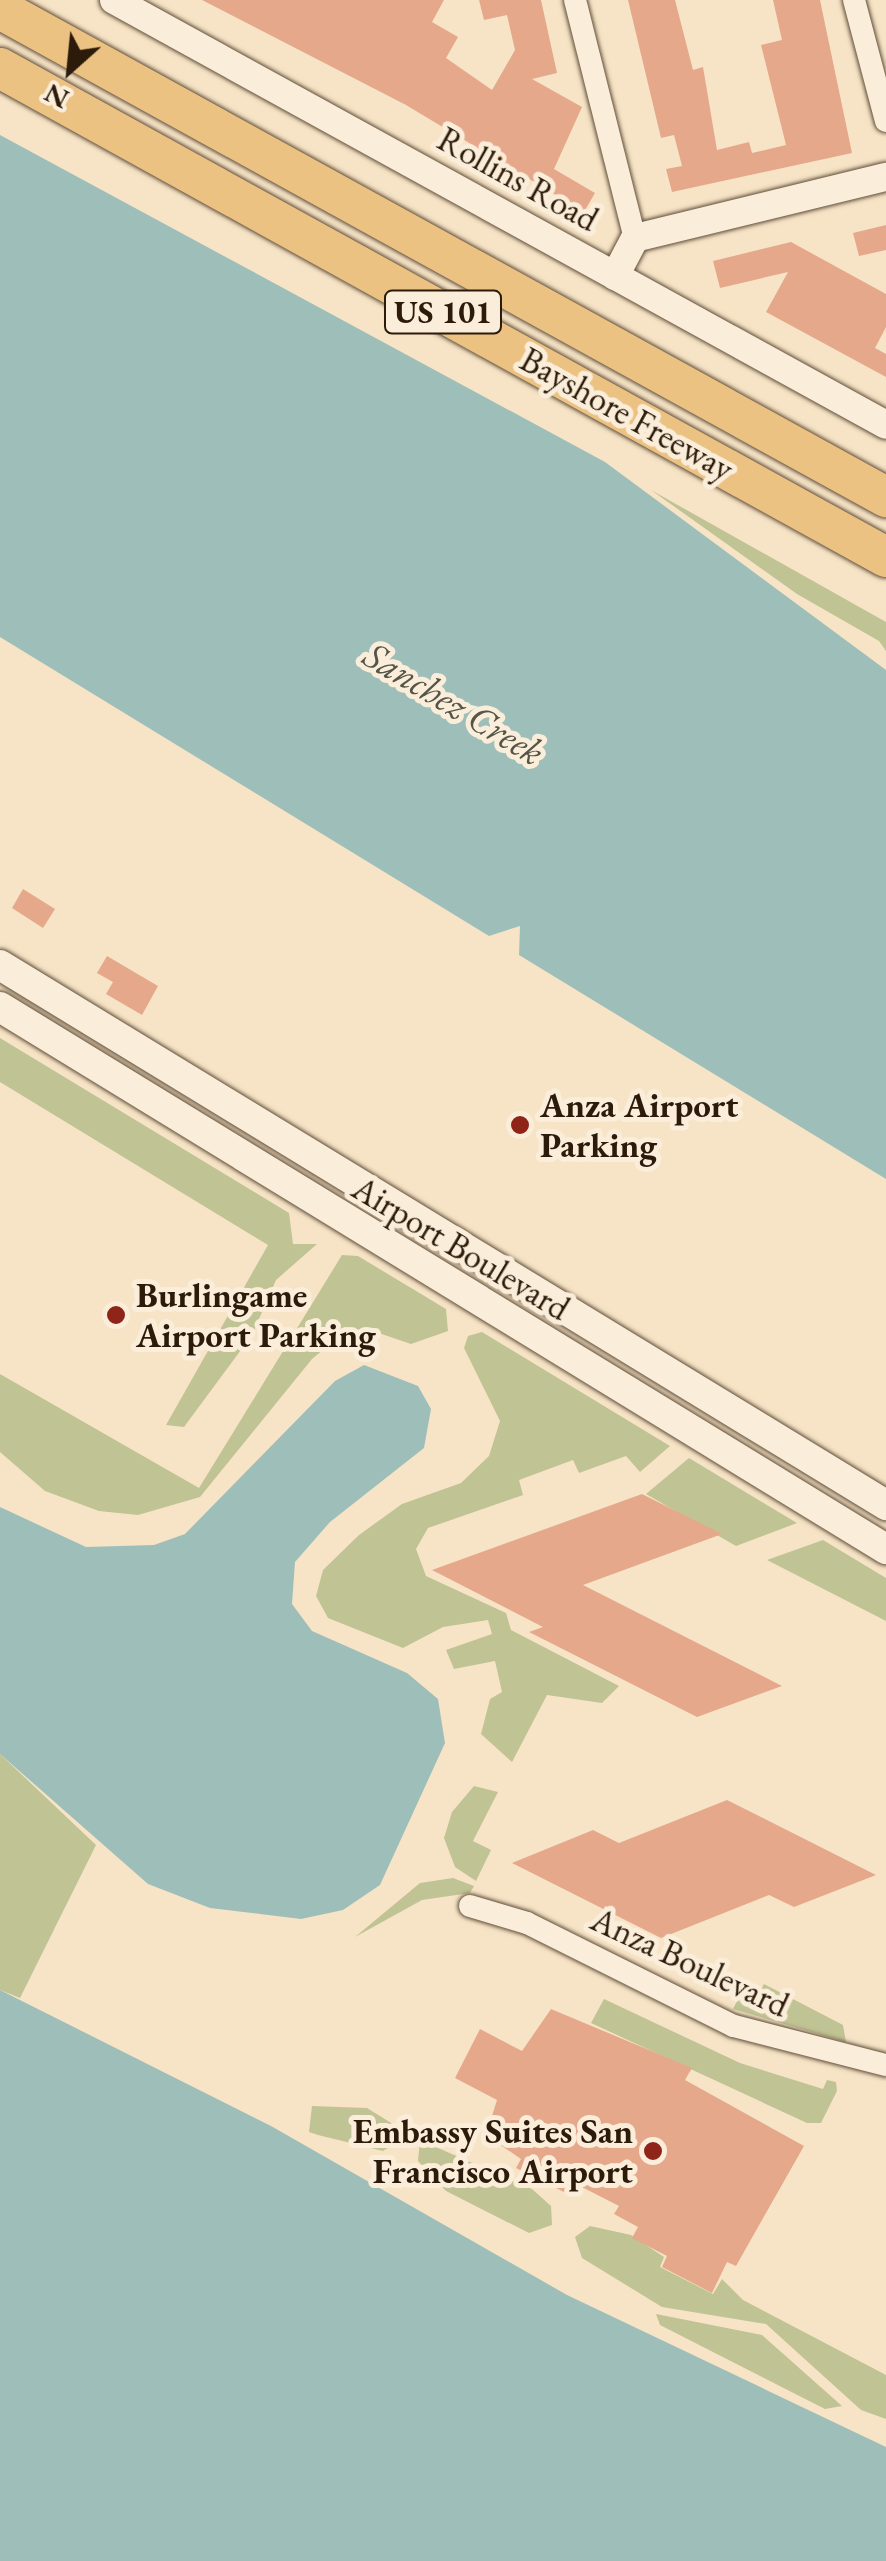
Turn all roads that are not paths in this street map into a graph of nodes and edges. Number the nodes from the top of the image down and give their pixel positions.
1 (114, 0) edge
2 (575, 0) edge
3 (854, 0) edge
4 (0, 9) edge
5 (0, 68) edge
6 (886, 121) edge
7 (886, 177) edge
8 (635, 238) junction
9 (615, 276) junction
10 (886, 425) edge
11 (886, 497) edge
12 (886, 556) edge
13 (0, 965) edge
14 (56, 1000) junction
15 (0, 1006) edge
16 (38, 1030) junction
17 (192, 1082) junction
18 (171, 1113) junction
19 (464, 1249) junction
20 (442, 1280) junction
21 (708, 1397) junction
22 (687, 1429) junction
23 (886, 1505) edge
24 (886, 1549) edge
25 (470, 1906) dead end
26 (886, 2065) edge

1 - 9 street, Rollins Road
2 - 8 street
3 - 6 street
4 - 11 highway, Bayshore Freeway / US 101
5 - 12 highway, Bayshore Freeway / US 101
7 - 8 street
8 - 9 street
9 - 10 street, Rollins Road
13 - 14 main road, Airport Boulevard
14 - 16 main road
14 - 17 main road, Airport Boulevard
15 - 16 main road, Airport Boulevard
16 - 18 main road, Airport Boulevard
17 - 18 main road
17 - 19 main road, Airport Boulevard
18 - 20 main road, Airport Boulevard
19 - 20 main road
19 - 21 main road, Airport Boulevard
20 - 22 main road, Airport Boulevard
21 - 22 main road
21 - 23 main road, Airport Boulevard
22 - 24 main road, Airport Boulevard
25 - 26 street, Anza Boulevard

